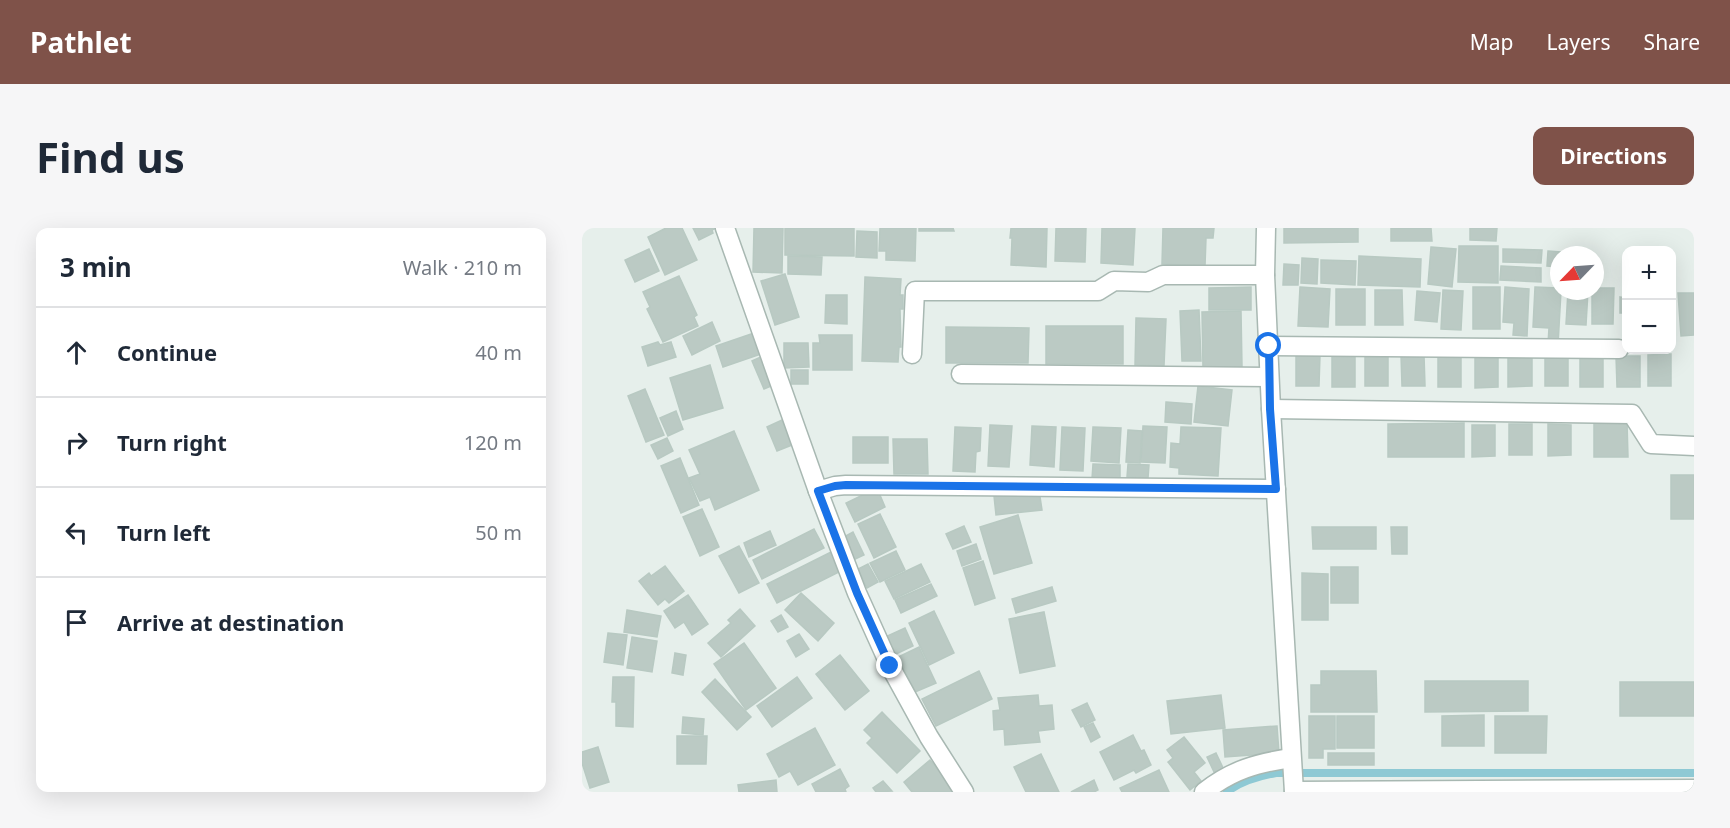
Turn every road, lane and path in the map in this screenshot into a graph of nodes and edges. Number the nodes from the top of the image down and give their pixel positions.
1 (724, 228) edge
2 (1266, 228) edge
3 (1265, 275) junction
4 (1269, 346) junction
5 (1619, 349) dead end
6 (912, 354) dead end
7 (961, 374) dead end
8 (1269, 377) junction
9 (1270, 409) junction
10 (1694, 446) edge
11 (1276, 489) junction
12 (818, 491) junction
13 (1293, 777) edge
14 (1694, 789) edge
15 (964, 792) edge
16 (1204, 792) edge

1 - 12 street
2 - 3 street
3 - 4 street
3 - 6 street
4 - 5 street
4 - 8 street
7 - 8 street
8 - 9 street
9 - 10 street
9 - 11 street
11 - 12 street
11 - 13 street
12 - 15 street
13 - 14 street
13 - 16 street

